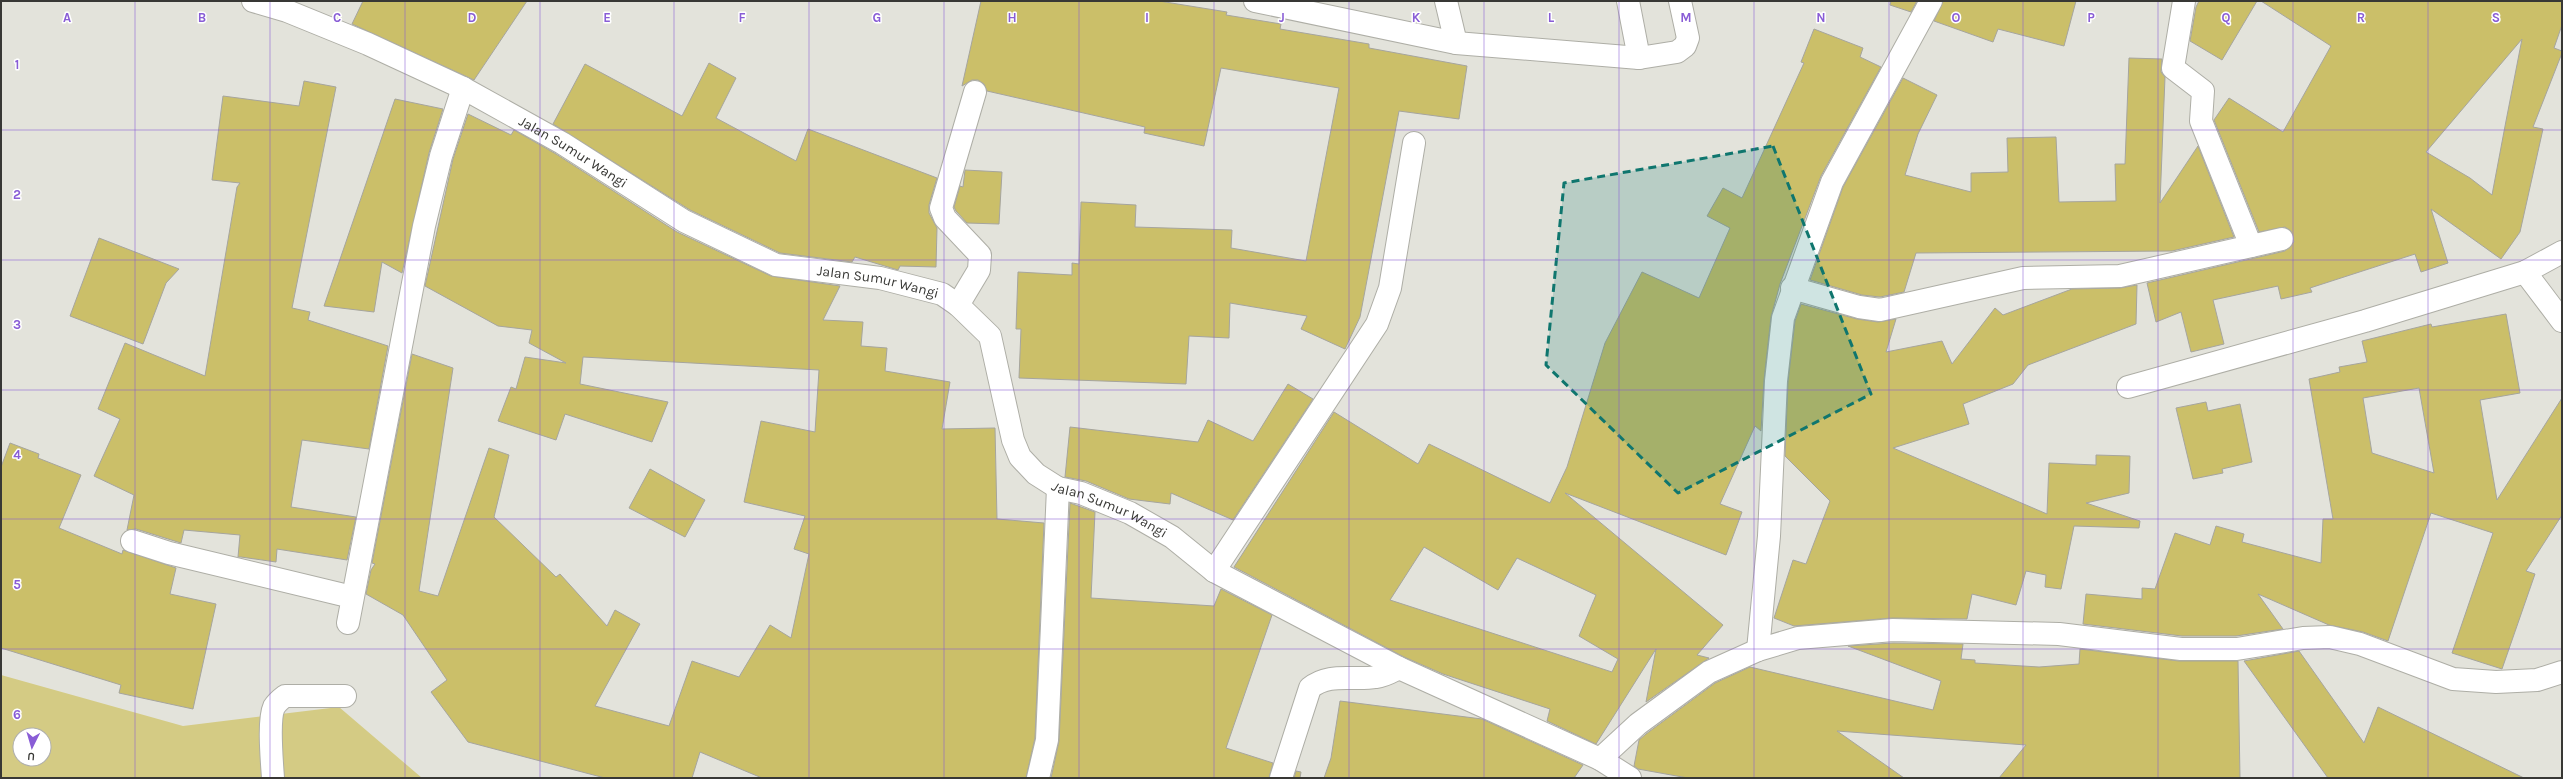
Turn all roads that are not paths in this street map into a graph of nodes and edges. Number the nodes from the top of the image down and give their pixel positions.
1 (253, 1) edge
2 (1257, 1) edge
3 (1446, 1) edge
4 (1628, 1) edge
5 (1680, 1) edge
6 (1930, 1) edge
7 (2184, 1) edge
8 (1456, 43) junction
9 (1639, 58) junction
10 (463, 88) junction
11 (975, 92) dead end
12 (1414, 143) dead end
13 (2282, 239) dead end
14 (2251, 246) junction
15 (2562, 252) edge
16 (2525, 272) junction
17 (1792, 288) junction
18 (958, 305) junction
19 (2562, 320) edge
20 (2128, 387) dead end
21 (1058, 488) junction
22 (132, 540) dead end
23 (1214, 571) junction
24 (352, 597) junction
25 (348, 623) dead end
26 (1758, 650) junction
27 (1399, 668) junction
28 (2562, 672) edge
29 (345, 696) dead end
30 (1600, 759) junction
31 (273, 778) edge
32 (1038, 778) edge
33 (1281, 778) edge
34 (1630, 778) edge

1 - 10 street, Jalan Sumur Wangi
2 - 8 street
3 - 8 street
4 - 9 street
5 - 9 street
6 - 17 street
7 - 14 street
8 - 9 street
10 - 18 street, Jalan Sumur Wangi
10 - 24 street
11 - 18 street
12 - 23 street
13 - 14 street
14 - 17 street
15 - 16 street
16 - 19 street
16 - 20 street
17 - 26 street
18 - 21 street, Jalan Sumur Wangi
21 - 23 street, Jalan Sumur Wangi
21 - 32 street
22 - 24 street
23 - 27 street, Jalan Sumur Wangi
24 - 25 street
26 - 28 street
26 - 30 street
27 - 30 street, Jalan Sumur Wangi
27 - 33 street
29 - 31 street
30 - 34 street, Jalan Sumur Wangi

